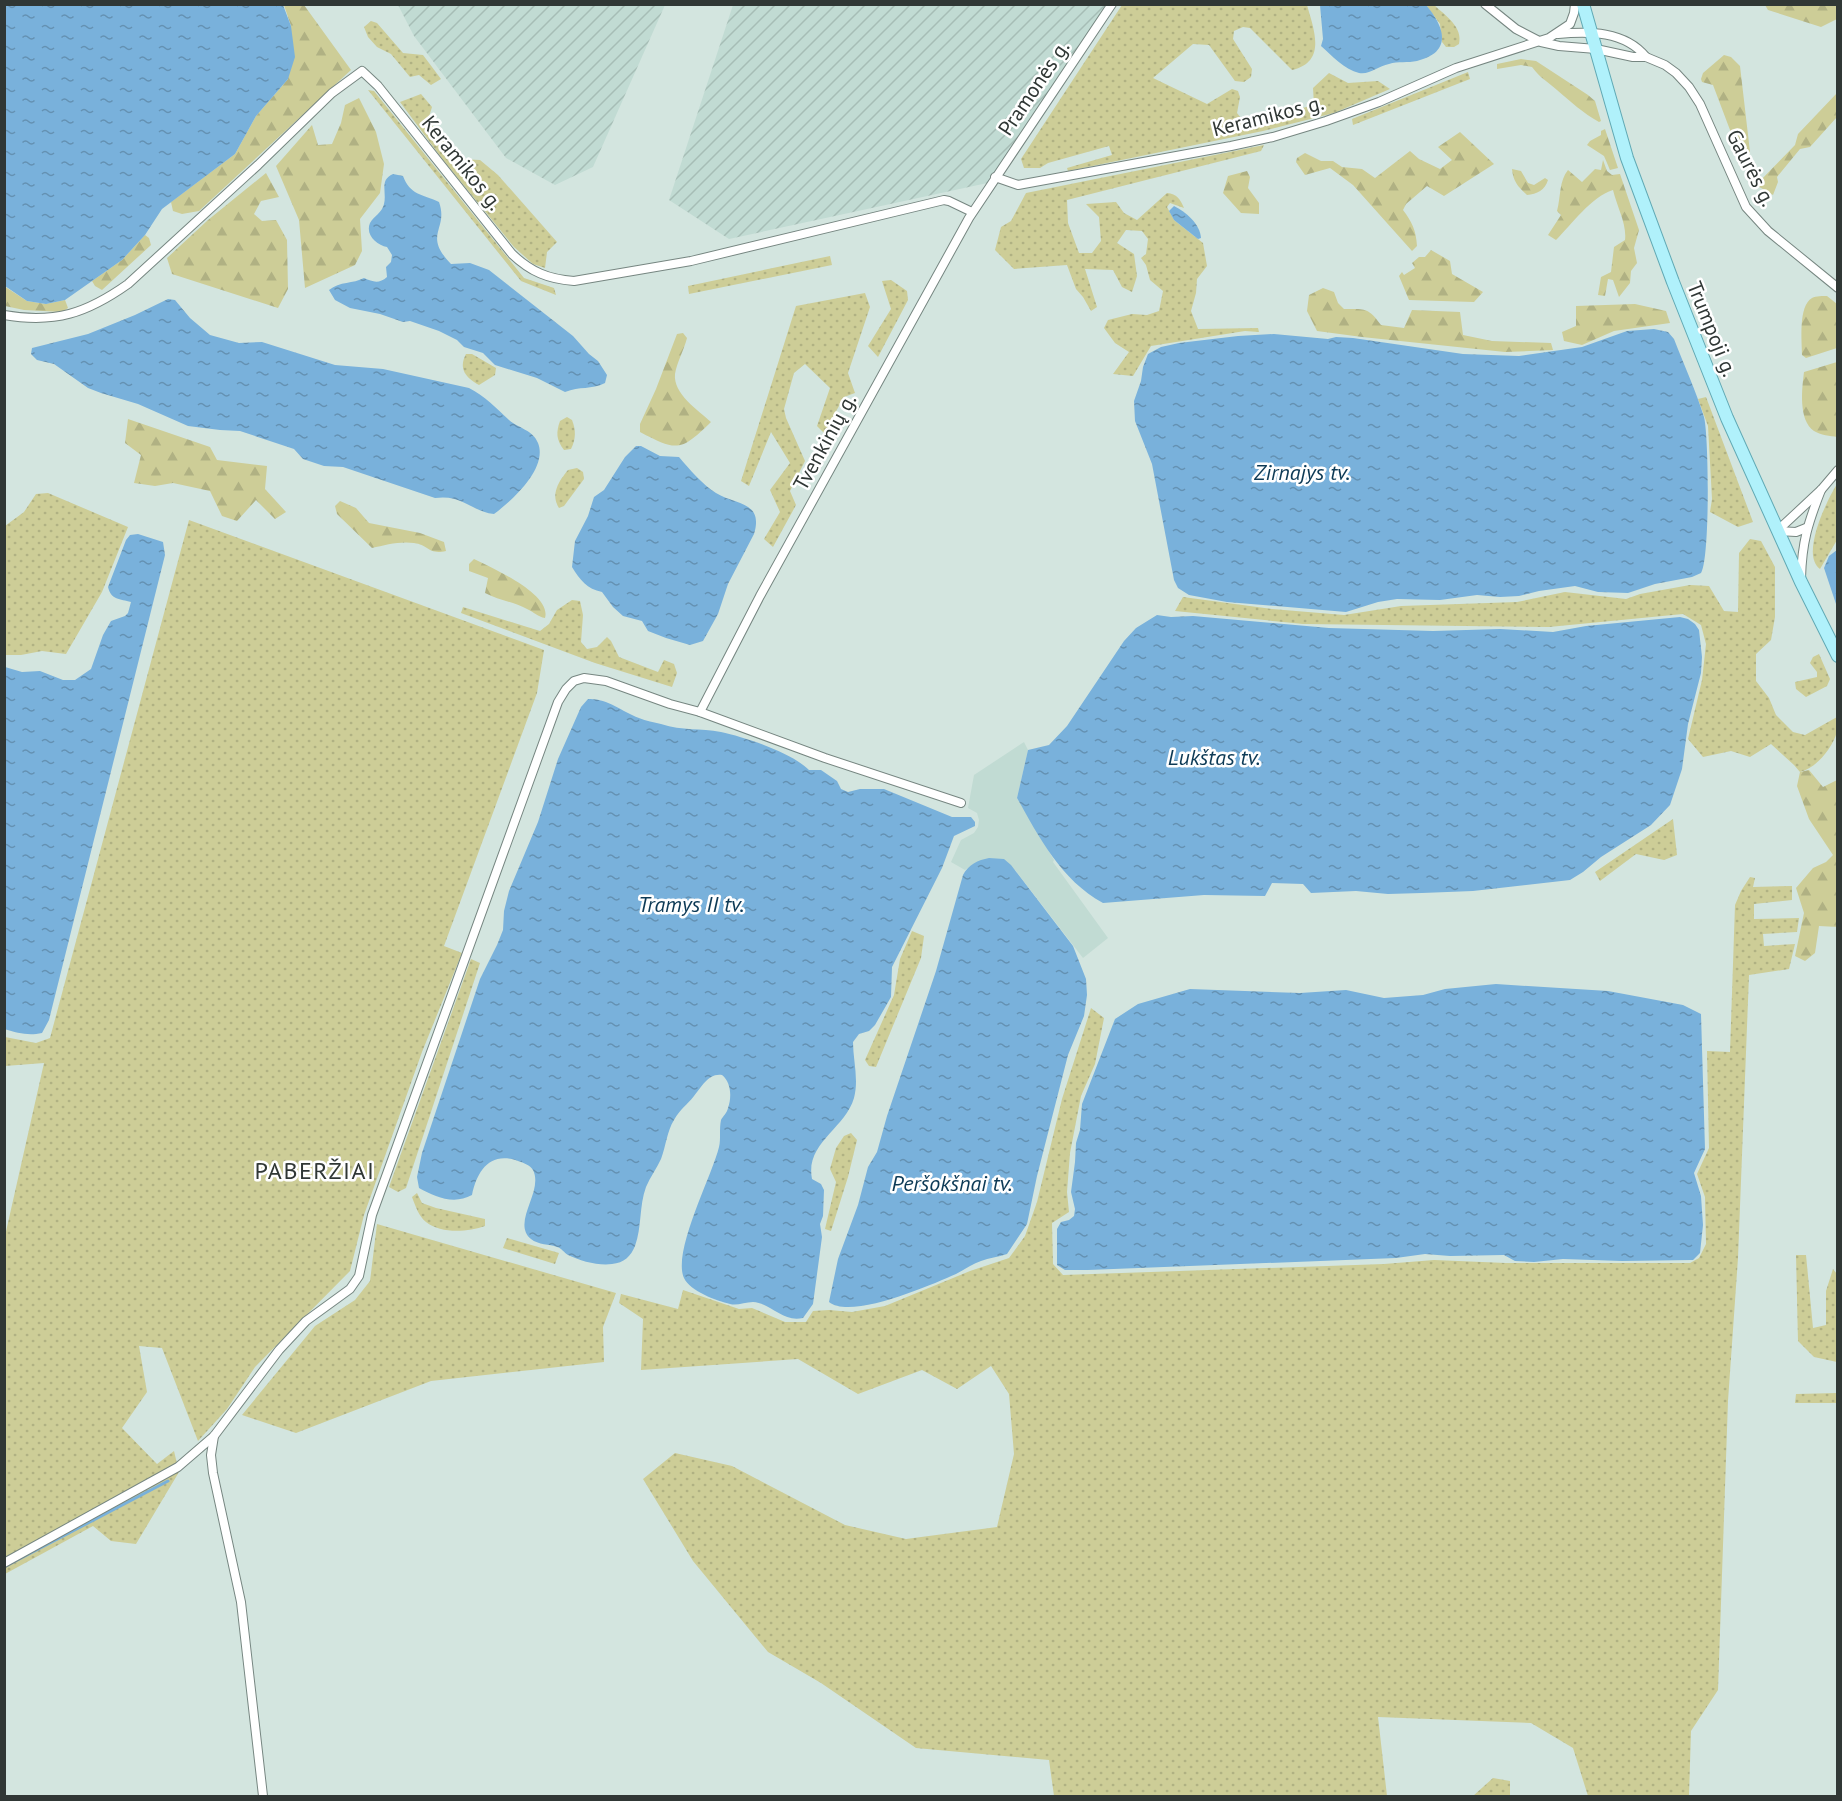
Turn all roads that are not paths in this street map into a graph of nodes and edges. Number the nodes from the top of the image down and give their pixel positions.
1 (1112, 4) edge
2 (1485, 4) edge
3 (1575, 4) edge
4 (1583, 4) edge
5 (1591, 33) junction
6 (1557, 34) junction
7 (1541, 42) junction
8 (1596, 49) junction
9 (1646, 57) junction
10 (995, 177) junction
11 (985, 192) joint
12 (972, 212) junction
13 (1838, 288) edge
14 (4, 315) edge
15 (1838, 470) edge
16 (1821, 490) junction
17 (1806, 528) junction
18 (1777, 531) junction
19 (1801, 582) junction
20 (1838, 656) edge
21 (700, 712) junction
22 (961, 803) dead end
23 (214, 1436) junction
24 (4, 1563) edge
25 (263, 1797) edge

1 - 10 street, Pramonės g.
2 - 7 street
3 - 6 street
4 - 5 main road, Trumpoji g.
5 - 6 street
5 - 8 main road, Trumpoji g.
5 - 9 street, Gaurės g.
6 - 7 street
7 - 8 street
7 - 10 street, Keramikos g.
8 - 9 street, Gaurės g.
8 - 18 main road, Trumpoji g.
9 - 13 street, Gaurės g.
10 - 11 street, Pramonės g.
11 - 12 street, Tvenkinių g.
12 - 14 street, Keramikos g.
12 - 21 street, Tvenkinių g.
15 - 16 street
16 - 17 street
16 - 18 street
17 - 18 street
17 - 19 street
18 - 19 main road, Trumpoji g.
19 - 20 main road, Trumpoji g.
21 - 22 street
21 - 23 street
23 - 24 street
23 - 25 street

